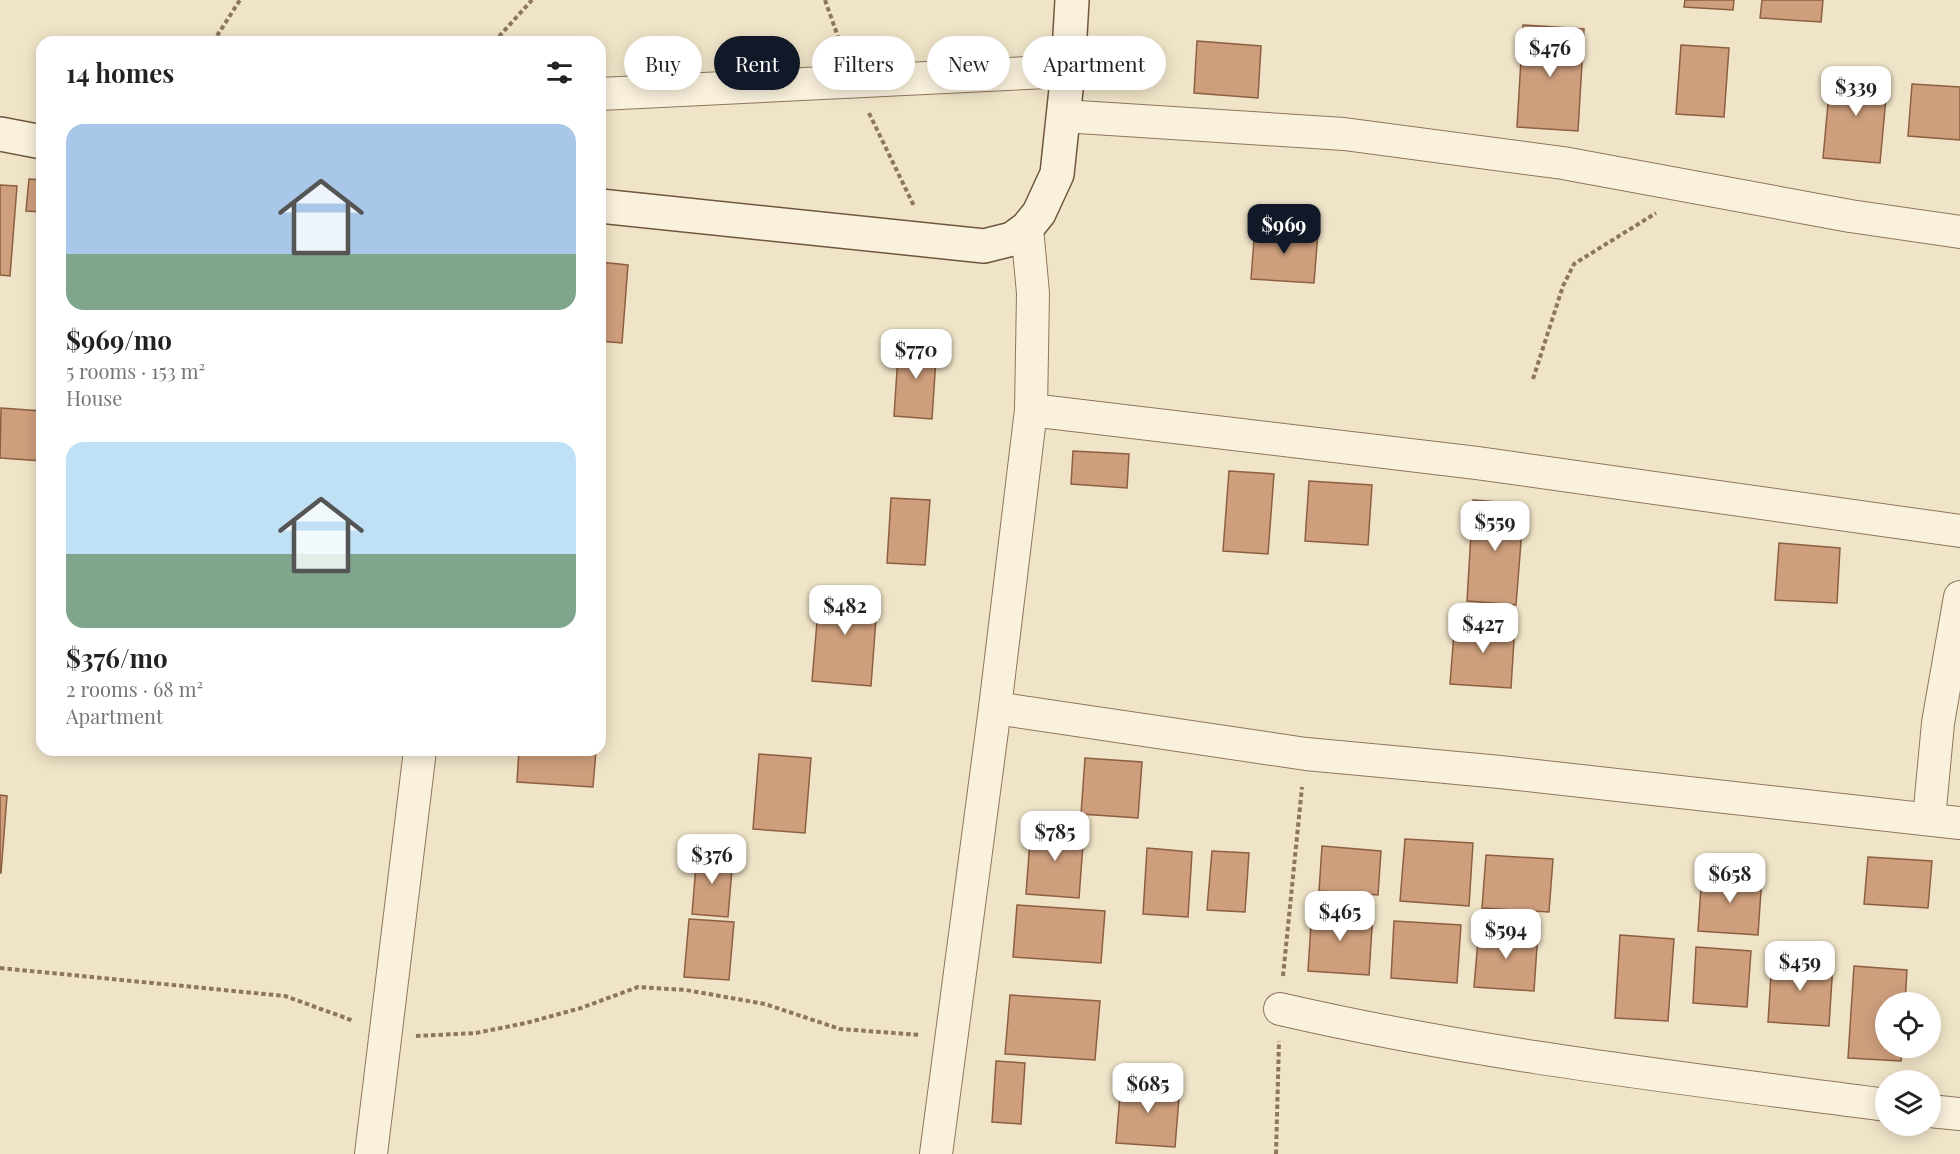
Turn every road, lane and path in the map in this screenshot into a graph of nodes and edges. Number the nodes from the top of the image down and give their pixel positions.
1 (240, 0) edge
2 (532, 0) edge
3 (825, 0) edge
4 (1072, 0) edge
5 (217, 36) edge
6 (499, 36) edge
7 (838, 36) edge
8 (1070, 36) edge
9 (1022, 74) edge
10 (915, 80) edge
11 (812, 85) edge
12 (858, 90) edge
13 (1066, 90) edge
14 (606, 94) edge
15 (1063, 116) junction
16 (0, 134) edge
17 (36, 141) edge
18 (1685, 185) junction
19 (606, 207) edge
20 (1027, 228) junction
21 (1960, 232) edge
22 (930, 239) junction
23 (1533, 380) dead end
24 (1031, 410) junction
25 (1960, 531) edge
26 (1960, 597) edge
27 (995, 708) junction
28 (1306, 754) junction
29 (419, 756) edge
30 (1929, 819) junction
31 (1960, 823) edge
32 (0, 968) edge
33 (1280, 1009) junction
34 (385, 1032) junction
35 (952, 1036) junction
36 (1875, 1104) edge
37 (1941, 1111) edge
38 (1960, 1114) edge
39 (371, 1154) edge
40 (936, 1154) edge
41 (1276, 1154) edge

1 - 5 path
2 - 6 path
3 - 7 path
4 - 8 street
9 - 10 street
11 - 14 street
12 - 22 path
13 - 15 street
15 - 18 street
15 - 20 street
16 - 17 street
18 - 21 street
18 - 23 path
19 - 22 street
20 - 22 street
20 - 24 street
24 - 25 street
24 - 27 street
26 - 30 street
27 - 28 street
27 - 35 street
28 - 30 street
28 - 33 path
29 - 34 street
30 - 31 street
32 - 34 path
33 - 36 street
33 - 41 path
34 - 35 path
34 - 39 street
35 - 40 street
37 - 38 street

